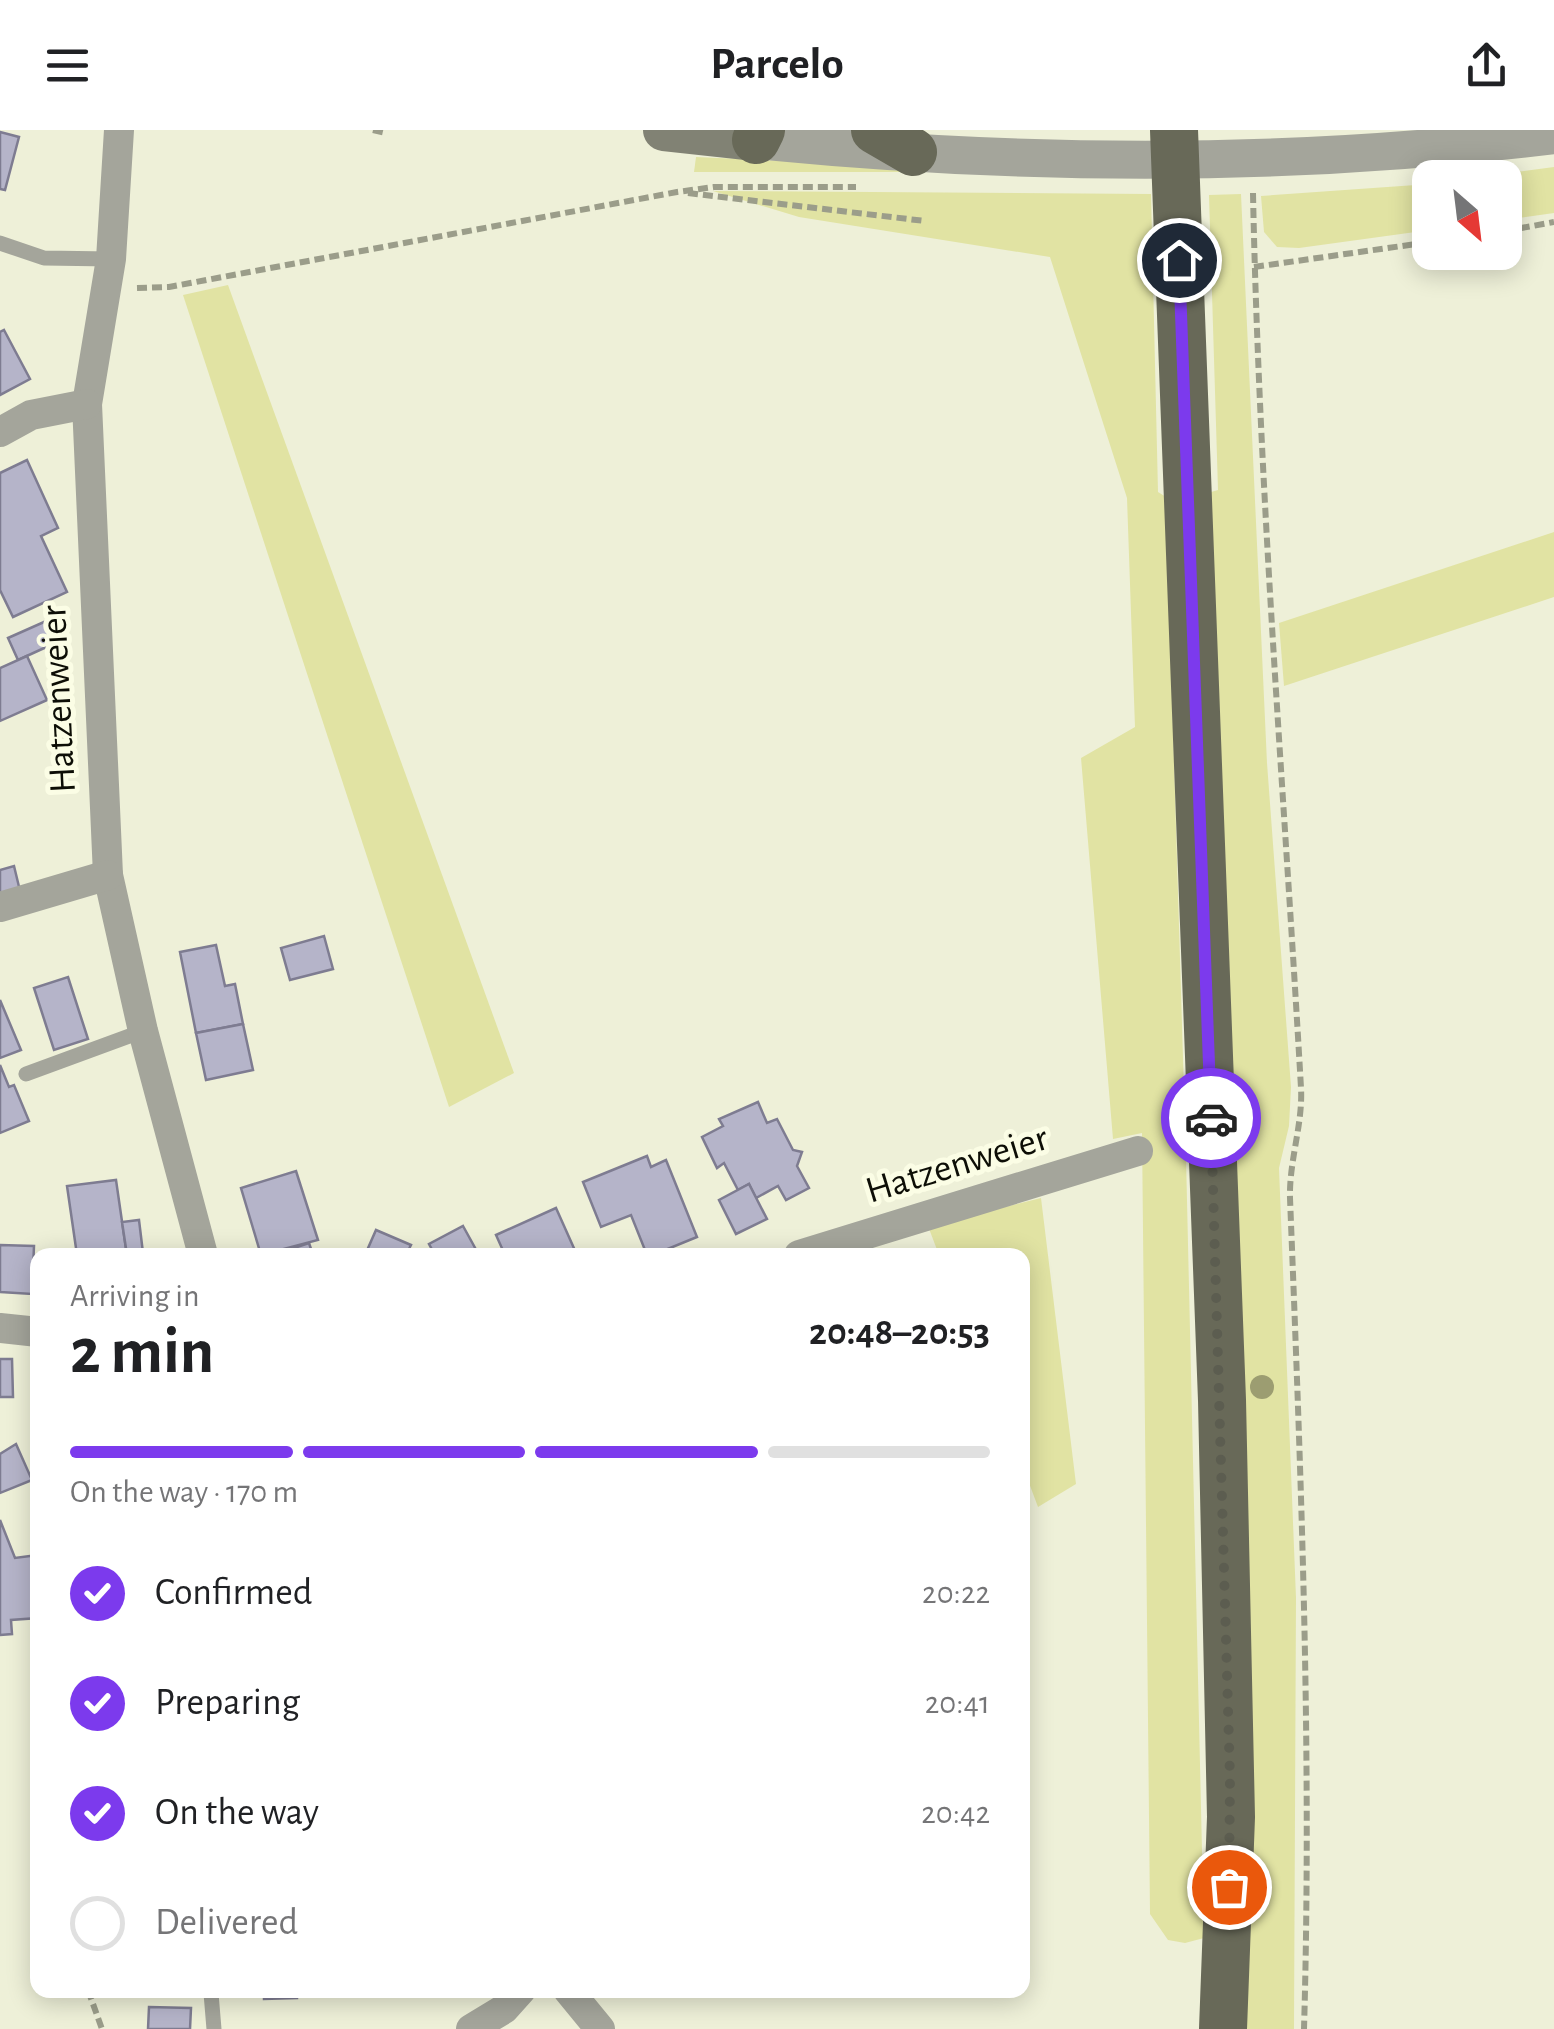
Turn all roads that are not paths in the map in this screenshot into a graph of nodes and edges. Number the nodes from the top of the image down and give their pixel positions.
1 (119, 130) edge
2 (664, 130) edge
3 (1174, 130) edge
4 (741, 134) edge
5 (1554, 135) edge
6 (894, 141) edge
7 (0, 244) edge
8 (108, 274) junction
9 (87, 404) junction
10 (0, 432) edge
11 (108, 875) junction
12 (0, 907) edge
13 (143, 1031) junction
14 (26, 1074) dead end
15 (1138, 1151) dead end
16 (202, 1248) edge
17 (822, 1248) edge
18 (0, 1328) edge
19 (30, 1331) edge
20 (211, 1998) edge
21 (514, 1998) edge
22 (575, 1998) edge
23 (214, 2029) edge
24 (472, 2029) edge
25 (600, 2029) edge
26 (1223, 2029) edge

1 - 8 street, Hatzenweier
2 - 4 main road
3 - 26 main road
4 - 6 street
5 - 6 street
7 - 8 lane
8 - 9 street, Hatzenweier
9 - 10 street
9 - 11 street, Hatzenweier
11 - 12 street
11 - 13 street, Hatzenweier
13 - 14 lane
13 - 16 street, Hatzenweier
15 - 17 street, Hatzenweier
18 - 19 street
20 - 23 lane
21 - 24 street
22 - 25 street

